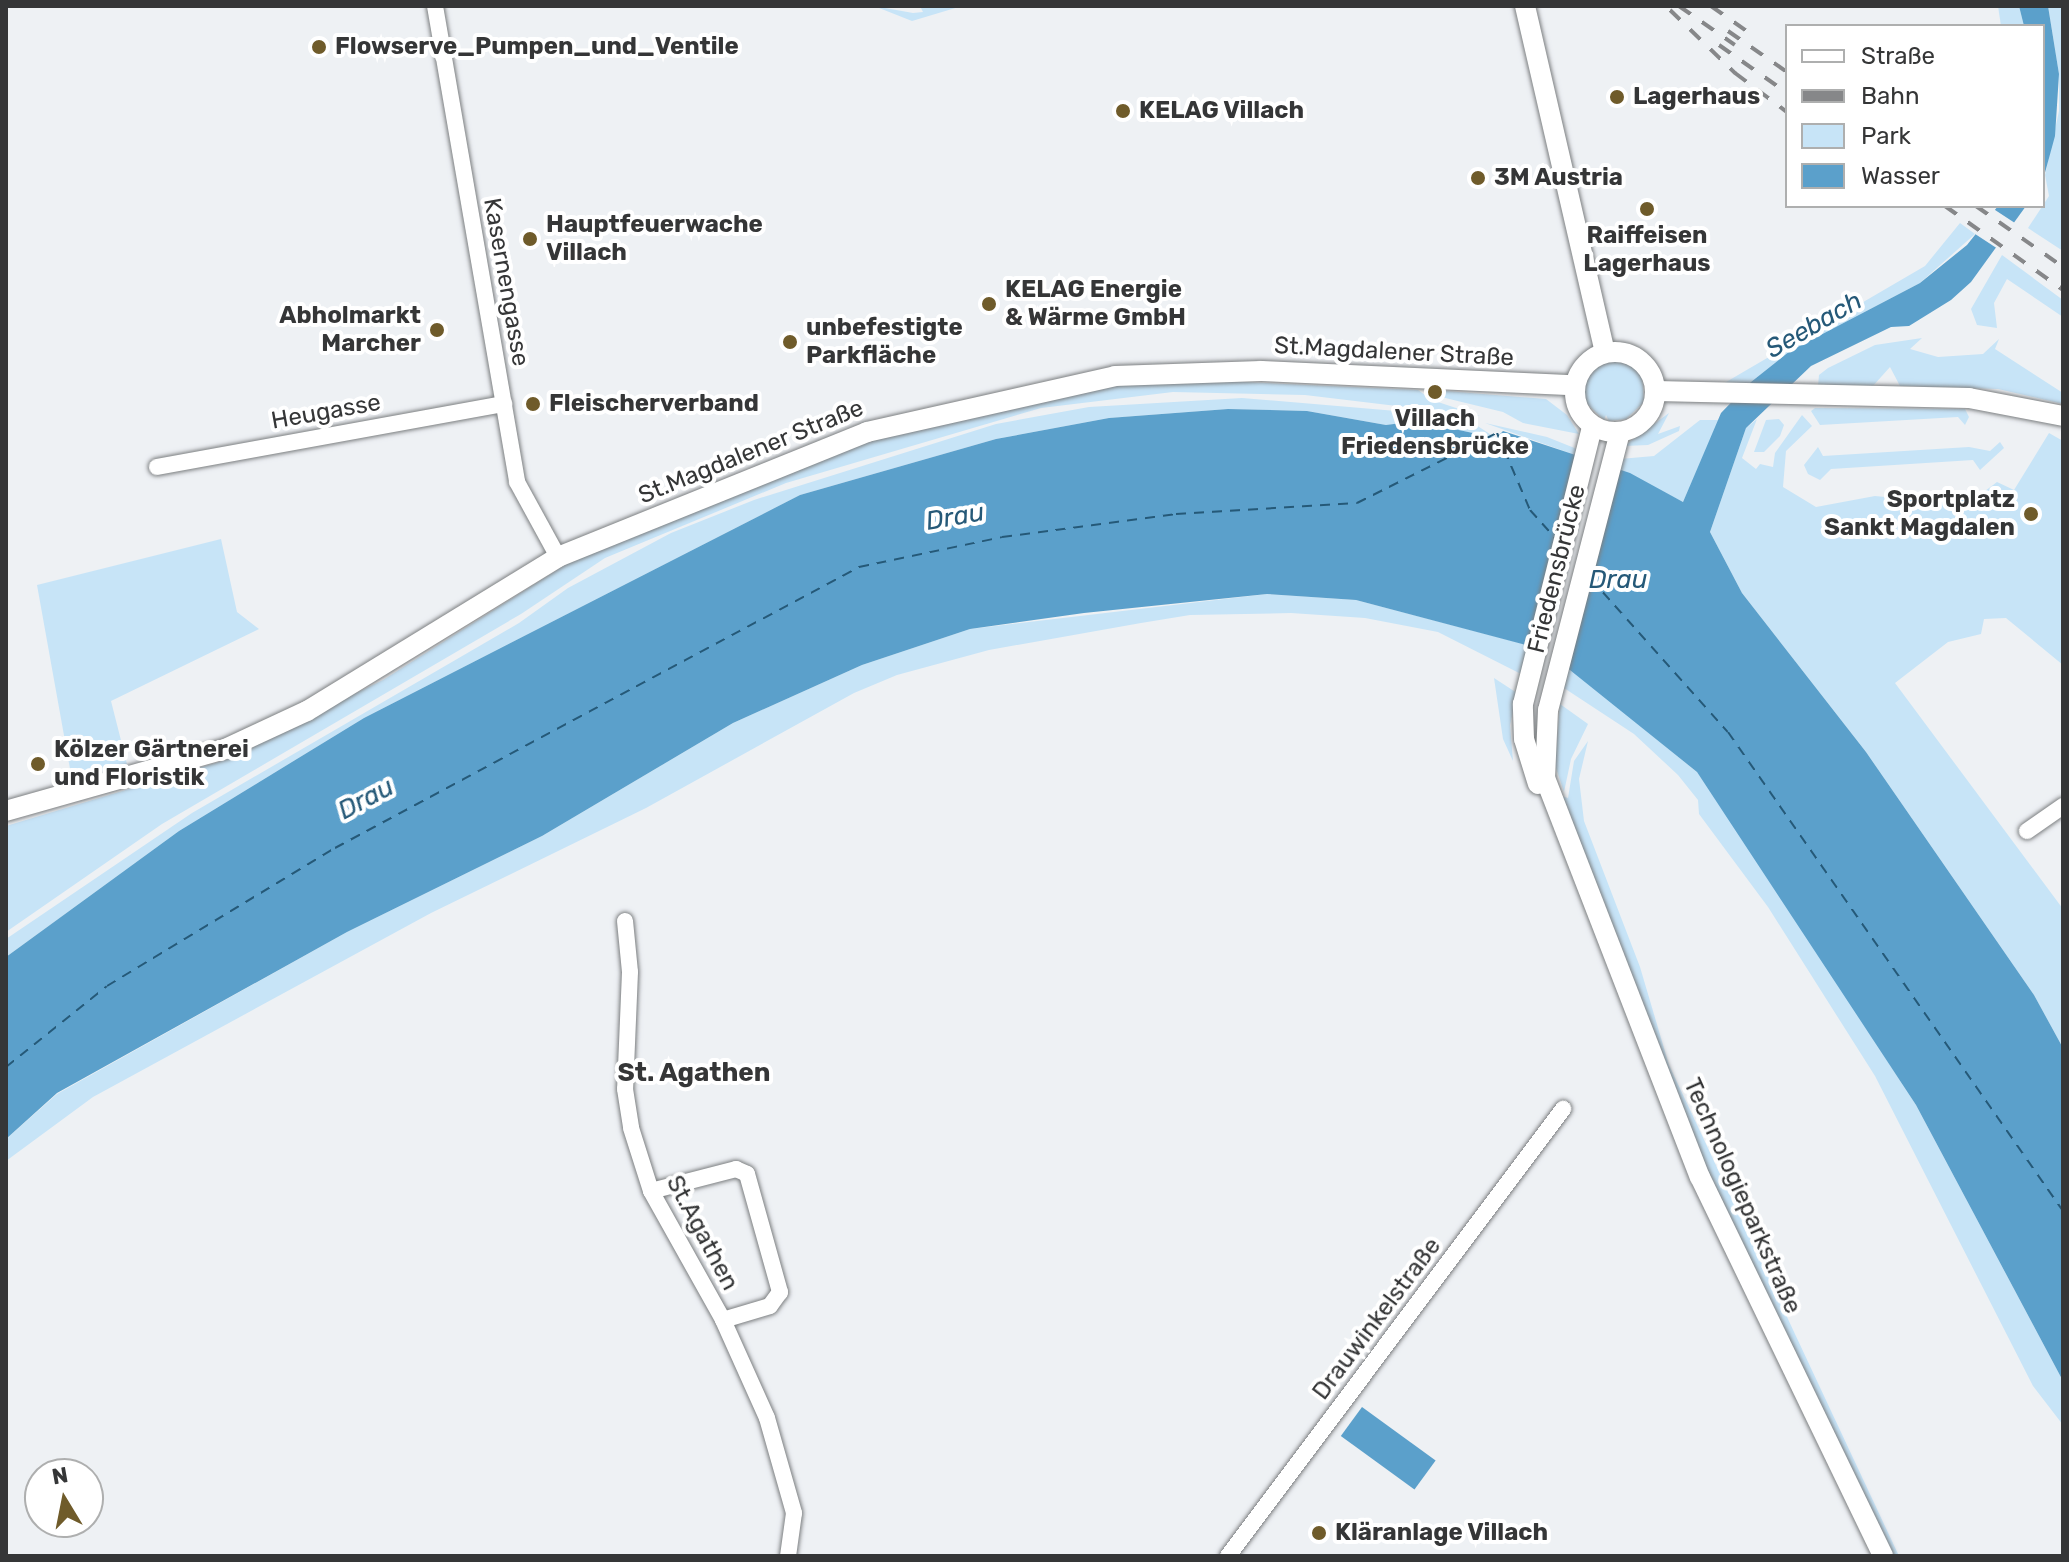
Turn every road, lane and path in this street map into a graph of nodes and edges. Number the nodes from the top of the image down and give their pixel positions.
1 (435, 6) edge
2 (1525, 6) edge
3 (1605, 352) junction
4 (1574, 385) junction
5 (1656, 391) junction
6 (504, 404) junction
7 (2063, 416) edge
8 (1591, 431) junction
9 (1618, 437) junction
10 (157, 467) dead end
11 (558, 557) junction
12 (1523, 704) joint
13 (1548, 710) joint
14 (2063, 806) edge
15 (6, 811) edge
16 (2027, 831) dead end
17 (1571, 850) junction
18 (625, 921) dead end
19 (1563, 1109) dead end
20 (651, 1191) junction
21 (723, 1320) junction
22 (786, 1555) edge
23 (1228, 1556) edge
24 (1883, 1556) edge

1 - 6 street, Kasernengasse
2 - 3 street
3 - 4 street
3 - 5 street
4 - 8 street
4 - 11 street, St.Magdalener Straße
5 - 7 street
5 - 9 street
6 - 10 street, Heugasse
6 - 11 street, Kasernengasse
8 - 9 street
8 - 12 street, Friedensbrücke
9 - 13 street, Friedensbrücke
11 - 15 street, St.Magdalener Straße
12 - 17 street, Technologieparkstraße
13 - 17 street, Technologieparkstraße
14 - 16 street
17 - 24 street, Technologieparkstraße
18 - 20 street, St.Agathen
19 - 23 street, Drauwinkelstraße
20 - 21 street, St.Agathen
20 - 21 street
21 - 22 street, St.Agathen

